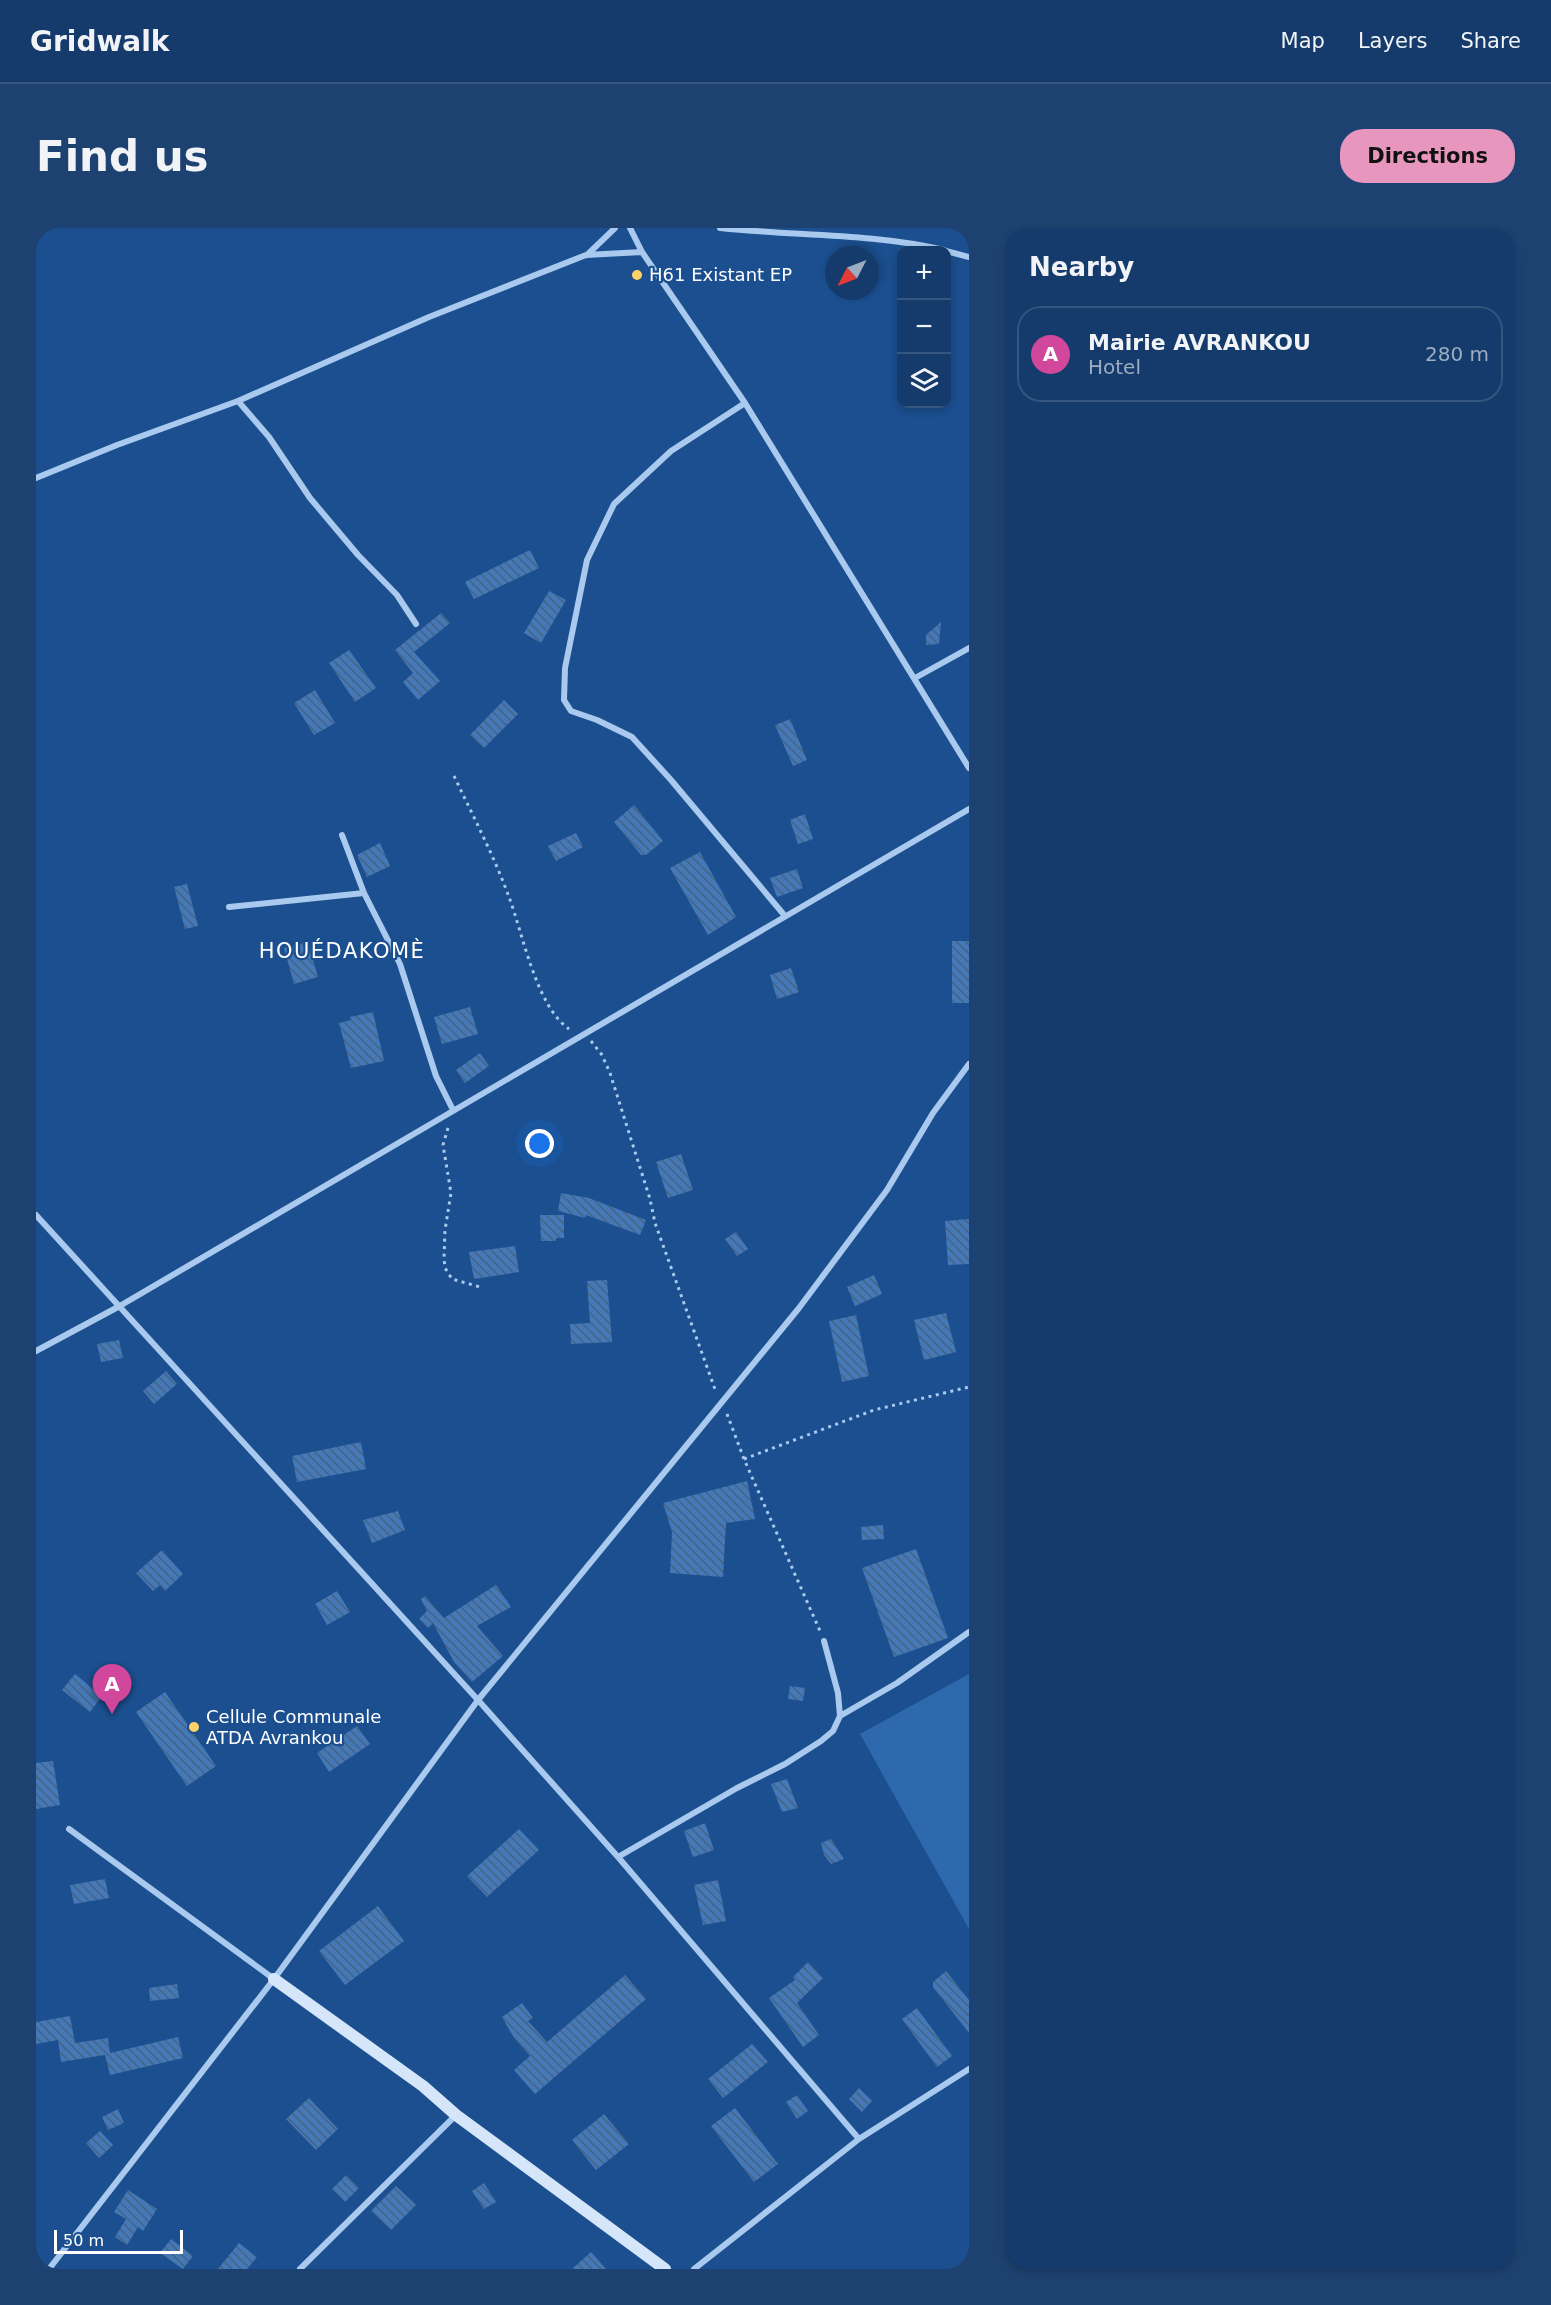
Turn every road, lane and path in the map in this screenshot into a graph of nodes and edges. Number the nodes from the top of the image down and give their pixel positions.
1 (615, 228) edge
2 (630, 228) edge
3 (720, 228) edge
4 (917, 246) edge
5 (642, 252) junction
6 (951, 252) edge
7 (586, 255) junction
8 (969, 256) edge
9 (238, 401) junction
10 (745, 403) junction
11 (36, 478) edge
12 (416, 624) dead end
13 (969, 648) edge
14 (915, 678) junction
15 (969, 768) edge
16 (454, 776) dead end
17 (969, 809) edge
18 (342, 835) dead end
19 (364, 893) junction
20 (229, 907) dead end
21 (785, 916) junction
22 (581, 1035) junction
23 (969, 1064) edge
24 (453, 1110) junction
25 (36, 1215) edge
26 (480, 1287) dead end
27 (118, 1307) junction
28 (36, 1351) edge
29 (969, 1387) edge
30 (721, 1401) junction
31 (744, 1459) junction
32 (969, 1632) edge
33 (824, 1641) joint
34 (478, 1700) junction
35 (840, 1716) junction
36 (69, 1829) dead end
37 (618, 1857) junction
38 (274, 1979) junction
39 (969, 2070) edge
40 (456, 2115) junction
41 (859, 2139) junction
42 (49, 2269) edge
43 (300, 2269) edge
44 (665, 2269) edge
45 (694, 2269) edge

1 - 7 street
2 - 5 street
3 - 4 street
5 - 7 street
5 - 10 street
6 - 8 street
7 - 9 street
9 - 11 street
9 - 12 street
10 - 14 street
10 - 21 street
13 - 14 street
14 - 15 street
16 - 22 path
17 - 21 street
18 - 19 street
19 - 20 street
19 - 24 street
21 - 22 street
22 - 24 street
22 - 30 path
23 - 30 street
24 - 26 path
24 - 27 street
25 - 27 street
27 - 28 street
27 - 34 street
29 - 31 path
30 - 31 path
30 - 34 street
31 - 33 path
32 - 35 street
33 - 35 street
34 - 37 street
34 - 38 street
35 - 37 street
36 - 38 street
37 - 41 street
38 - 40 street
38 - 42 street
39 - 41 street
40 - 43 street
40 - 44 street
41 - 45 street

